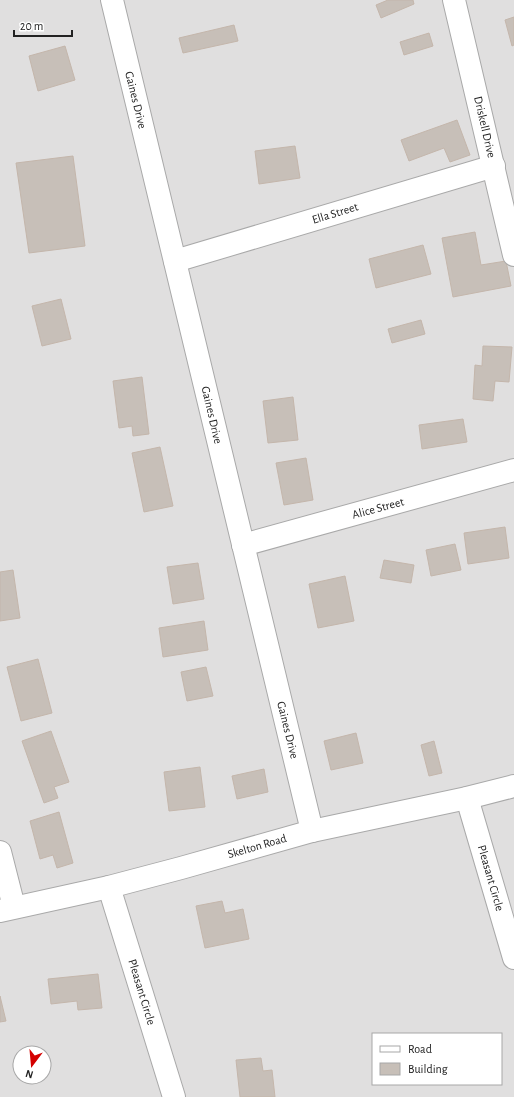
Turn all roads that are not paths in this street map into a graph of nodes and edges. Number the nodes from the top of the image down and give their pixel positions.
1 (112, 0) edge
2 (454, 0) edge
3 (494, 166) junction
4 (514, 255) edge
5 (175, 261) junction
6 (514, 470) edge
7 (243, 545) junction
8 (514, 786) edge
9 (467, 798) junction
10 (312, 830) junction
11 (0, 852) edge
12 (109, 887) junction
13 (7, 909) edge
14 (514, 958) edge
15 (174, 1097) edge

1 - 5 street, Gaines Drive
2 - 3 street, Driskell Drive
3 - 4 street, Driskell Drive
3 - 5 street, Ella Street
5 - 7 street, Gaines Drive
6 - 7 street, Alice Street
7 - 10 street, Gaines Drive
8 - 9 street, Skelton Road
9 - 10 street, Skelton Road
9 - 14 street, Pleasant Circle
10 - 12 street, Skelton Road
11 - 13 street
12 - 13 street, Skelton Road
12 - 15 street, Pleasant Circle

